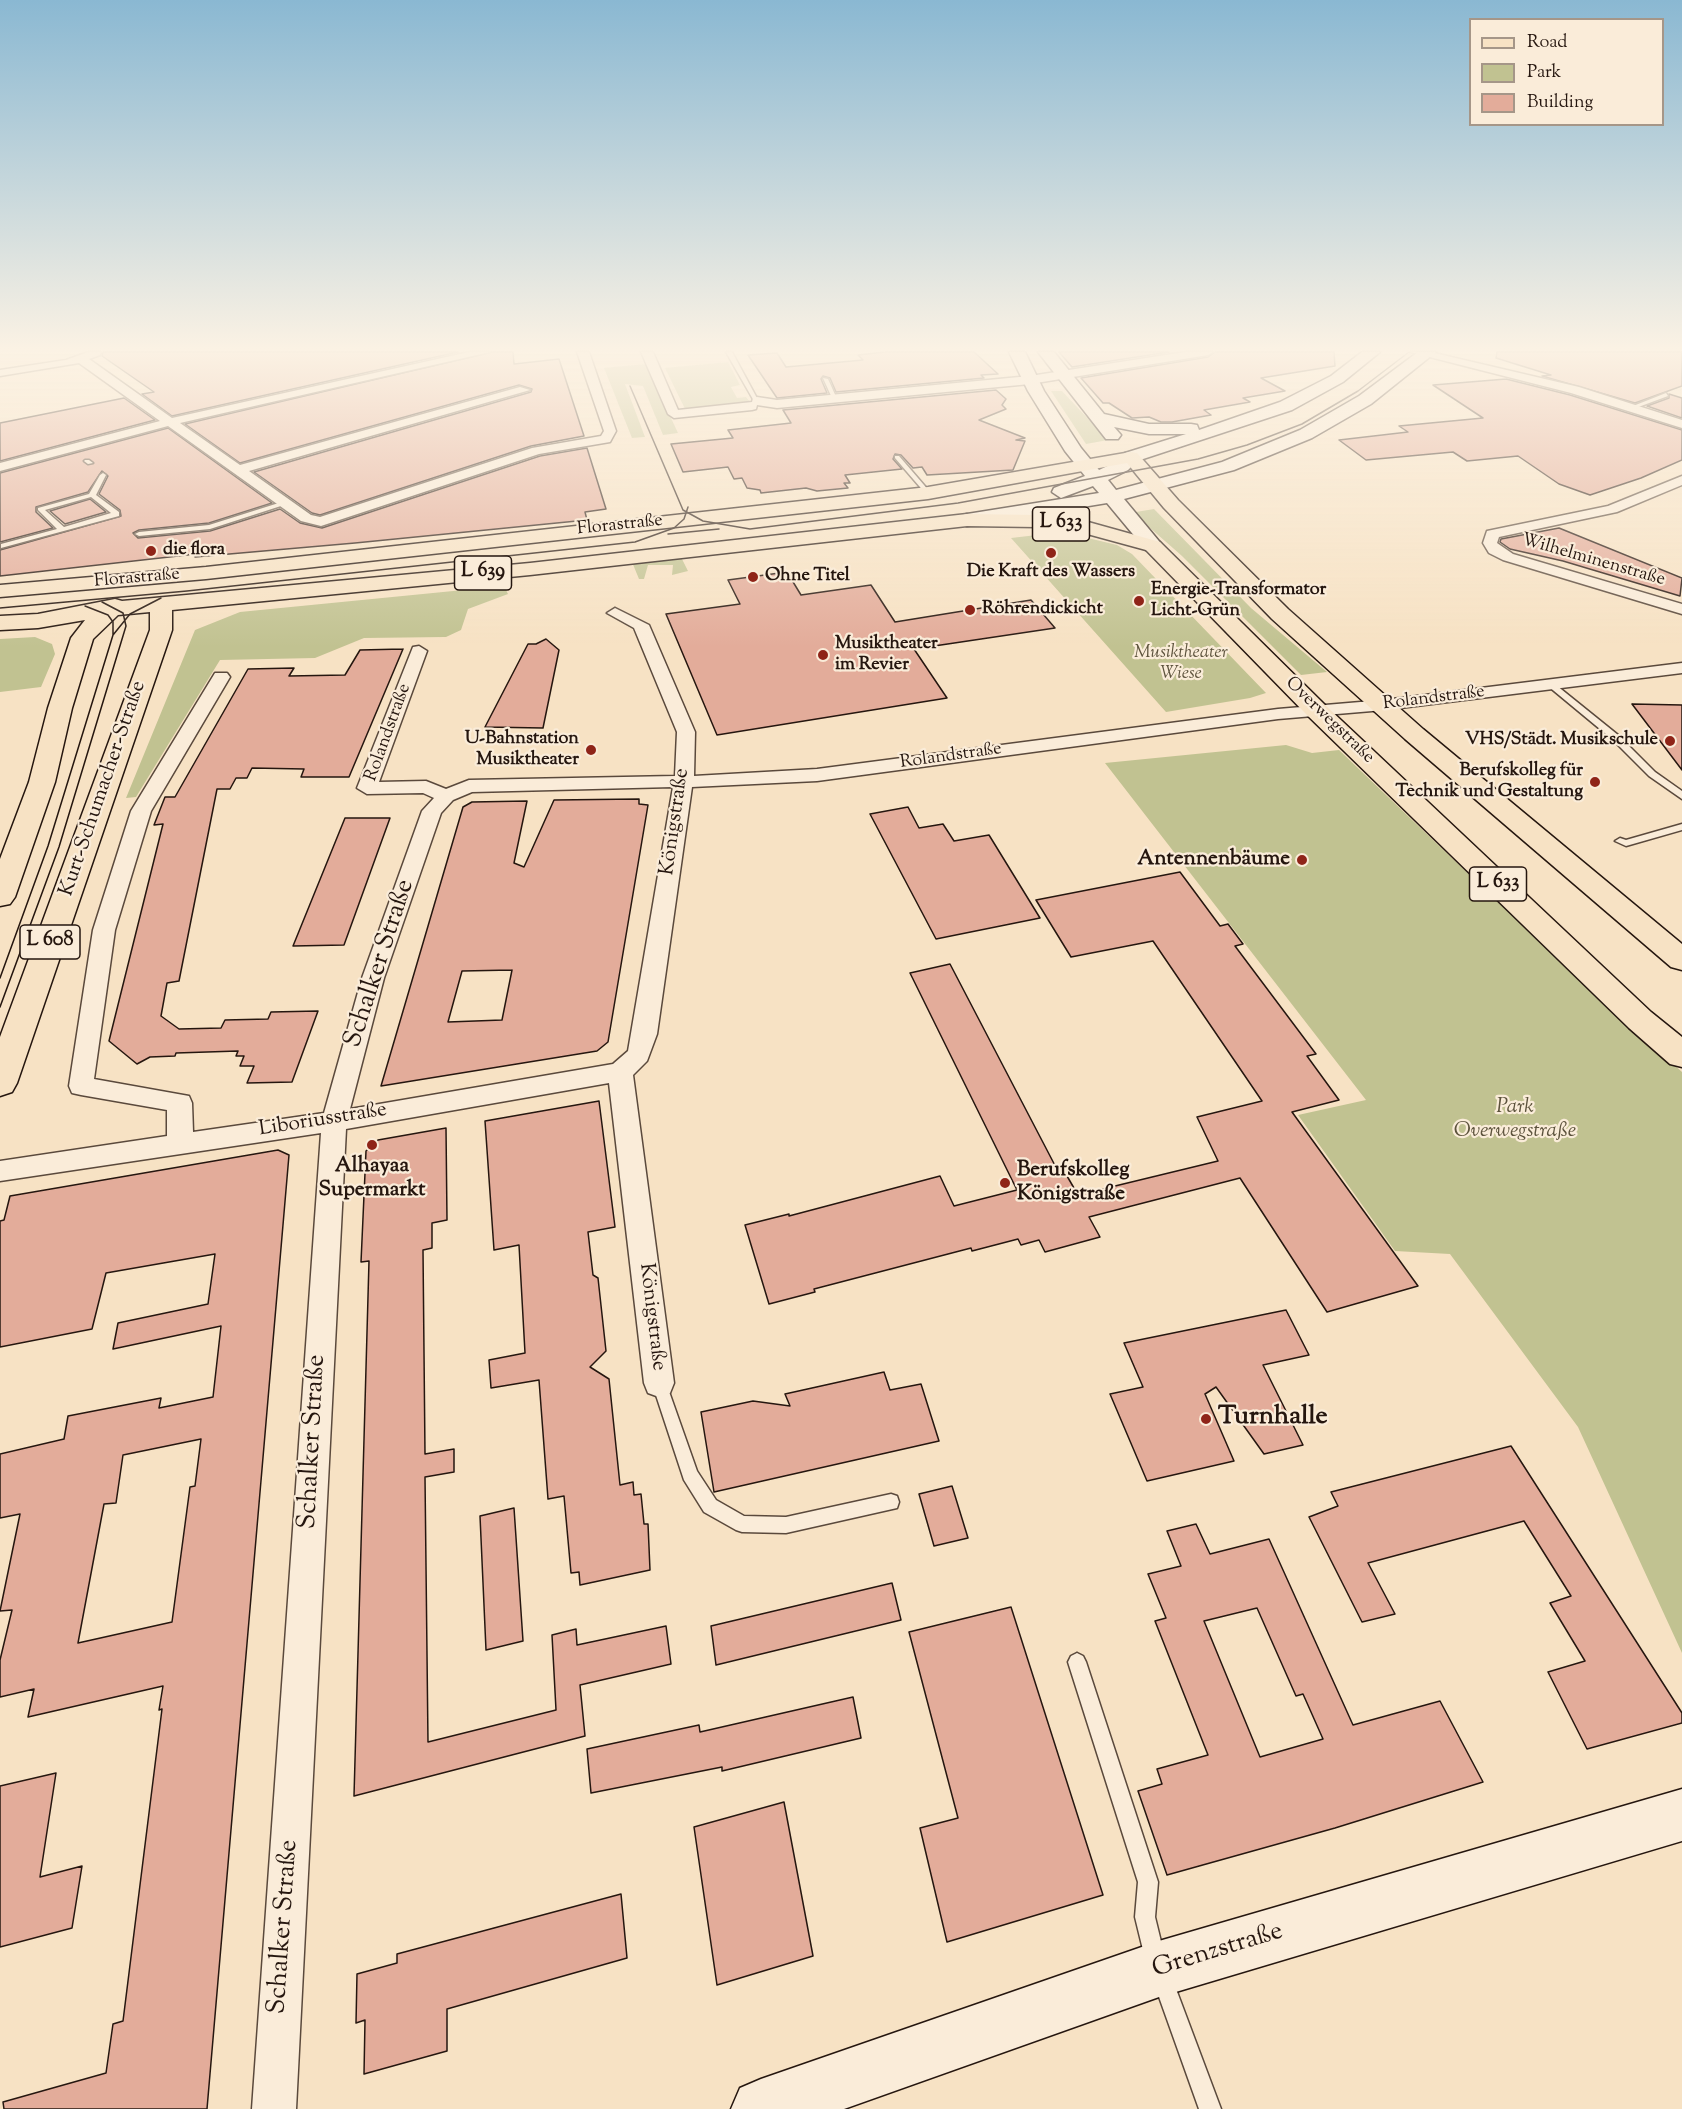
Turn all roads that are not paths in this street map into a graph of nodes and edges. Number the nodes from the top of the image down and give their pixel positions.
1 (63, 450) edge
2 (210, 450) edge
3 (308, 450) edge
4 (540, 450) edge
5 (1075, 450) edge
6 (1126, 450) edge
7 (1152, 450) edge
8 (1266, 450) edge
9 (897, 457) dead end
10 (1131, 457) junction
11 (0, 467) edge
12 (238, 470) junction
13 (1090, 473) junction
14 (103, 475) dead end
15 (1682, 480) edge
16 (1155, 486) junction
17 (928, 494) junction
18 (92, 495) junction
19 (1111, 497) junction
20 (285, 503) junction
21 (967, 520) junction
22 (63, 530) junction
23 (139, 534) dead end
24 (4, 546) dead end
25 (1153, 546) junction
26 (206, 573) junction
27 (61, 585) junction
28 (0, 591) edge
29 (136, 594) junction
30 (209, 600) junction
31 (161, 605) junction
32 (109, 609) junction
33 (1682, 609) edge
34 (615, 613) dead end
35 (38, 621) junction
36 (0, 623) edge
37 (160, 630) junction
38 (82, 638) junction
39 (419, 651) dead end
40 (1682, 669) edge
41 (221, 677) dead end
42 (1551, 684) junction
43 (1384, 705) junction
44 (1316, 710) junction
45 (682, 781) junction
46 (446, 796) junction
47 (1682, 796) edge
48 (1682, 827) edge
49 (1620, 841) dead end
50 (0, 897) edge
51 (1682, 960) edge
52 (1682, 1055) edge
53 (629, 1063) junction
54 (0, 1083) edge
55 (334, 1121) junction
56 (180, 1143) junction
57 (0, 1171) edge
58 (659, 1383) joint
59 (891, 1502) dead end
60 (1077, 1662) dead end
61 (1682, 1815) edge
62 (1159, 1969) junction
63 (274, 2109) edge
64 (761, 2109) edge
65 (1210, 2109) edge

1 - 11 street
2 - 12 street
3 - 12 street
4 - 20 street
5 - 13 main road, Overwegstraße / L 633
6 - 10 main road, L 633
7 - 10 main road
8 - 16 main road, Florastraße
9 - 17 lane
10 - 13 main road
10 - 16 main road, L 633
12 - 20 street
13 - 17 main road, Florastraße / L 639
13 - 19 main road, Overwegstraße / L 633
13 - 21 main road
14 - 18 lane
15 - 33 street, Wilhelminenstraße
16 - 19 main road, Florastraße / L 639
16 - 43 main road, L 633
17 - 26 main road, Florastraße / L 639
18 - 22 lane
18 - 22 lane
19 - 21 main road, Florastraße / L 639
19 - 25 main road, Overwegstraße / L 633
20 - 23 lane
21 - 25 main road, Florastraße / L 633
21 - 30 main road, Florastraße / L 639
22 - 24 lane
25 - 44 main road, Overwegstraße / L 633
26 - 27 main road, Florastraße / L 639
26 - 29 main road
27 - 28 main road, Florastraße / L 639
27 - 29 main road
29 - 31 main road
29 - 32 main road
30 - 31 main road, Florastraße / L 639
30 - 37 main road
31 - 32 main road, Florastraße / L 639
31 - 37 main road, Kurt-Schumacher-Straße / L 608
32 - 35 main road, Florastraße / L 639
32 - 38 main road
34 - 45 street, Königstraße
35 - 36 main road, Florastraße / L 639
35 - 38 main road, Florastraße
37 - 54 main road, Kurt-Schumacher-Straße / L 608
38 - 50 main road
39 - 46 street, Rolandstraße
40 - 42 street, Rolandstraße
41 - 56 street, Kurt-Schumacher-Straße
42 - 43 street, Rolandstraße
42 - 47 lane
43 - 44 street, Rolandstraße
43 - 51 main road, L 633
44 - 45 street, Rolandstraße
44 - 52 main road, Overwegstraße / L 633
45 - 46 street, Rolandstraße
45 - 53 street, Königstraße
46 - 55 street, Schalker Straße
48 - 49 lane
53 - 55 street, Liboriusstraße
53 - 58 street, Königstraße
55 - 56 street, Liboriusstraße
55 - 63 street, Schalker Straße
56 - 57 street, Liboriusstraße
58 - 59 lane
60 - 62 lane
61 - 62 main road, Grenzstraße
62 - 64 main road, Grenzstraße
62 - 65 lane

